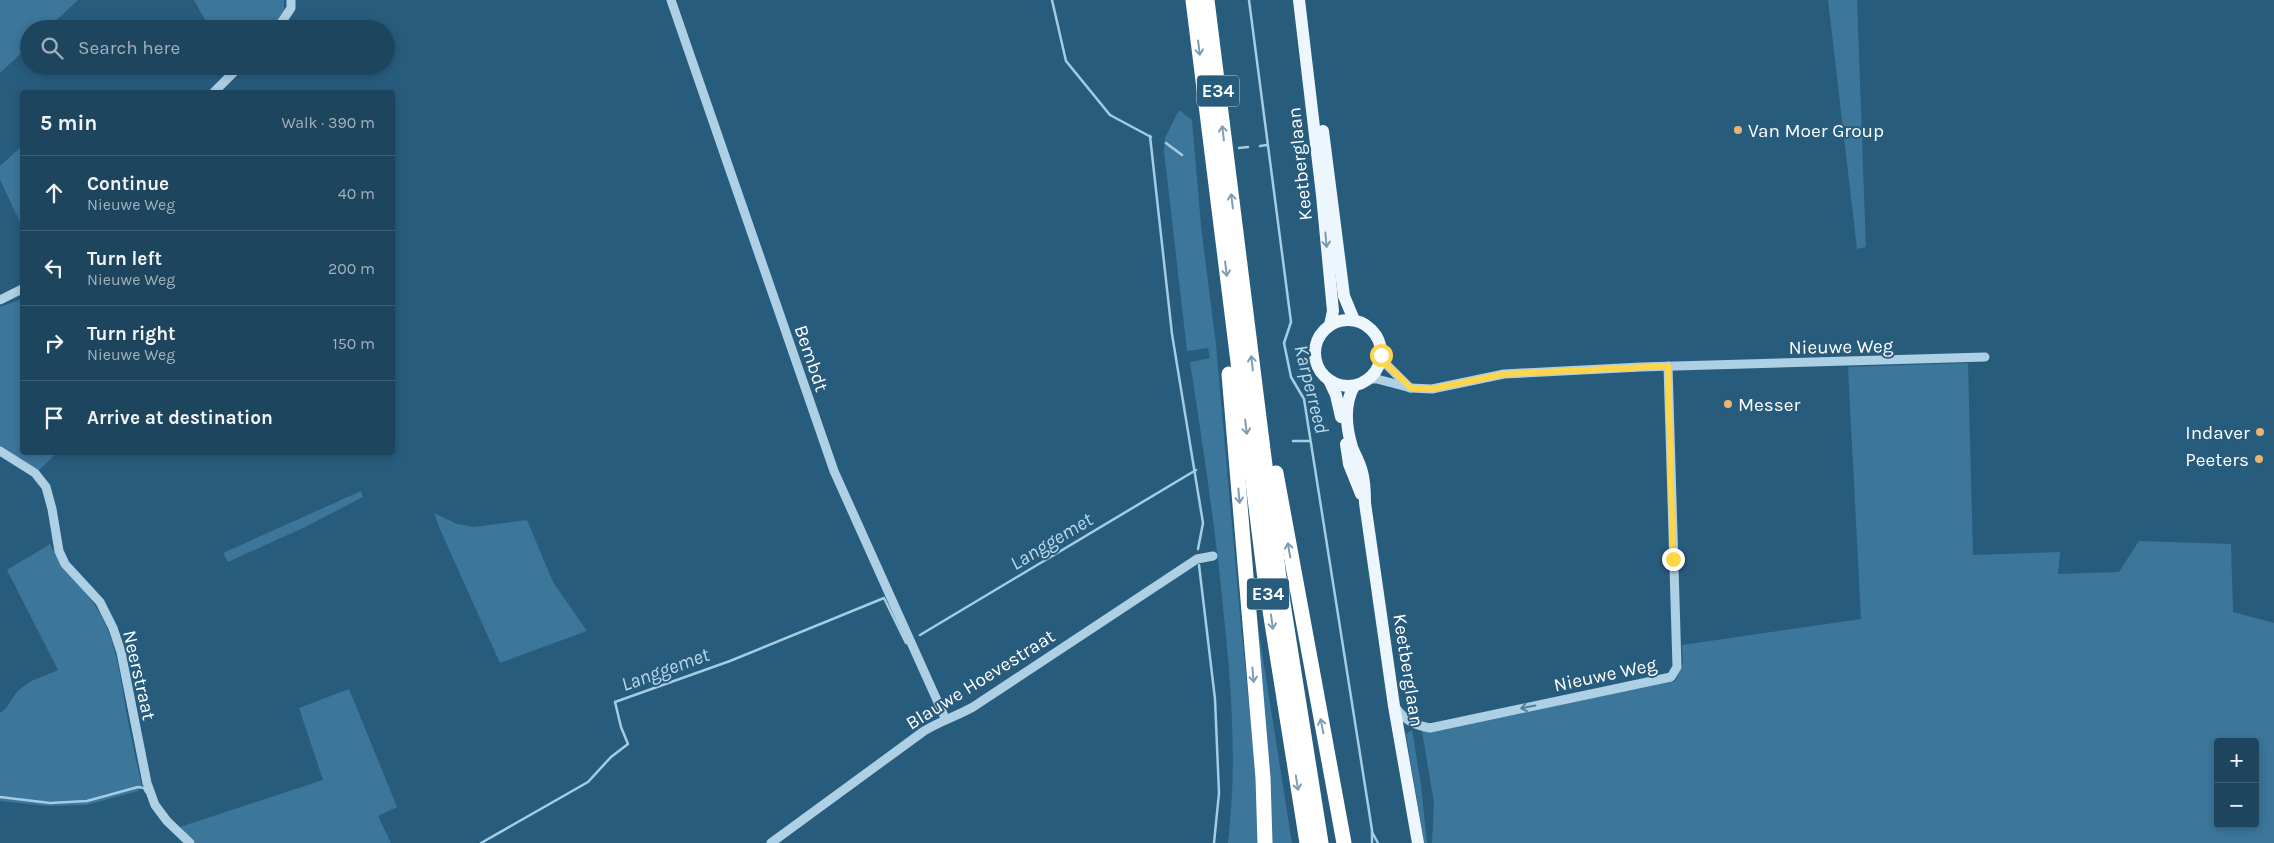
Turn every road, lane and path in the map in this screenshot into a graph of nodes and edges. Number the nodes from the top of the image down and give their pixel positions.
1 (671, 0) edge
2 (1193, 0) edge
3 (1206, 0) edge
4 (1299, 0) edge
5 (1307, 0) edge
6 (291, 4) edge
7 (282, 20) edge
8 (231, 75) edge
9 (216, 90) edge
10 (20, 291) edge
11 (0, 300) edge
12 (1354, 320) junction
13 (1330, 325) junction
14 (1235, 344) junction
15 (1381, 355) junction
16 (1985, 357) dead end
17 (1668, 366) junction
18 (1369, 379) junction
19 (1329, 380) junction
20 (1354, 386) junction
21 (1411, 388) junction
22 (1261, 428) junction
23 (0, 451) edge
24 (1365, 503) junction
25 (1213, 556) dead end
26 (1394, 706) junction
27 (946, 718) junction
28 (190, 843) edge
29 (771, 843) edge
30 (1265, 843) edge
31 (1307, 843) edge
32 (1321, 843) edge
33 (1344, 843) edge
34 (1418, 843) edge

1 - 27 street, Bembdt
2 -> 14 highway, E34
22 -> 3 highway, E34
4 -> 13 main road, Keetberglaan
5 - 12 main road, Keetberglaan
6 - 7 street
8 - 9 street
10 - 11 street
12 - 13 main road
12 - 15 main road
13 - 19 main road
14 -> 30 highway
14 -> 31 highway, E34
15 - 18 main road
15 - 21 street
16 - 17 street, Nieuwe Weg
17 - 21 street, Nieuwe Weg
17 -> 26 street, Nieuwe Weg
18 - 20 main road
18 - 21 street, Nieuwe Weg
19 - 20 main road
19 - 24 main road, Keetberglaan
20 - 24 main road, Keetberglaan
22 - 32 highway, E34
33 -> 22 highway
23 - 28 street, Neerstraat
24 - 26 main road, Keetberglaan
25 - 27 street, Blauwe Hoevestraat
26 - 34 main road, Keetberglaan
27 - 29 street, Blauwe Hoevestraat

